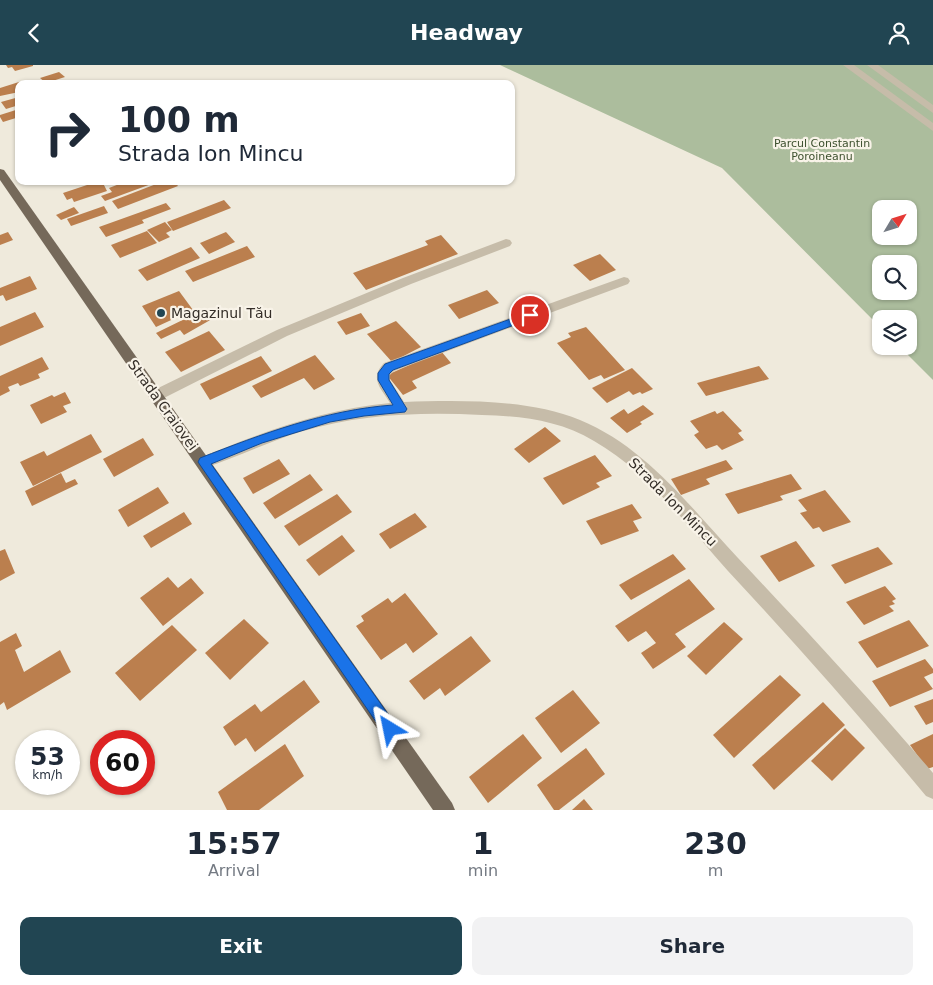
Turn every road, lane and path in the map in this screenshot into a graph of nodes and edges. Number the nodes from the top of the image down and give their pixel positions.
1 (848, 65) edge
2 (861, 65) edge
3 (872, 65) edge
4 (933, 110) edge
5 (933, 118) edge
6 (933, 128) edge
7 (0, 172) edge
8 (506, 243) dead end
9 (624, 281) dead end
10 (155, 396) junction
11 (401, 409) junction
12 (204, 462) junction
13 (933, 789) edge
14 (445, 810) edge

1 - 6 street
2 - 5 street
3 - 4 street
7 - 10 main road, Strada Craiovei
8 - 10 street
9 - 11 street
10 - 12 main road, Strada Craiovei
11 - 12 street, Strada Ion Mincu
11 - 13 street, Strada Ion Mincu
12 - 14 main road, Strada Craiovei

